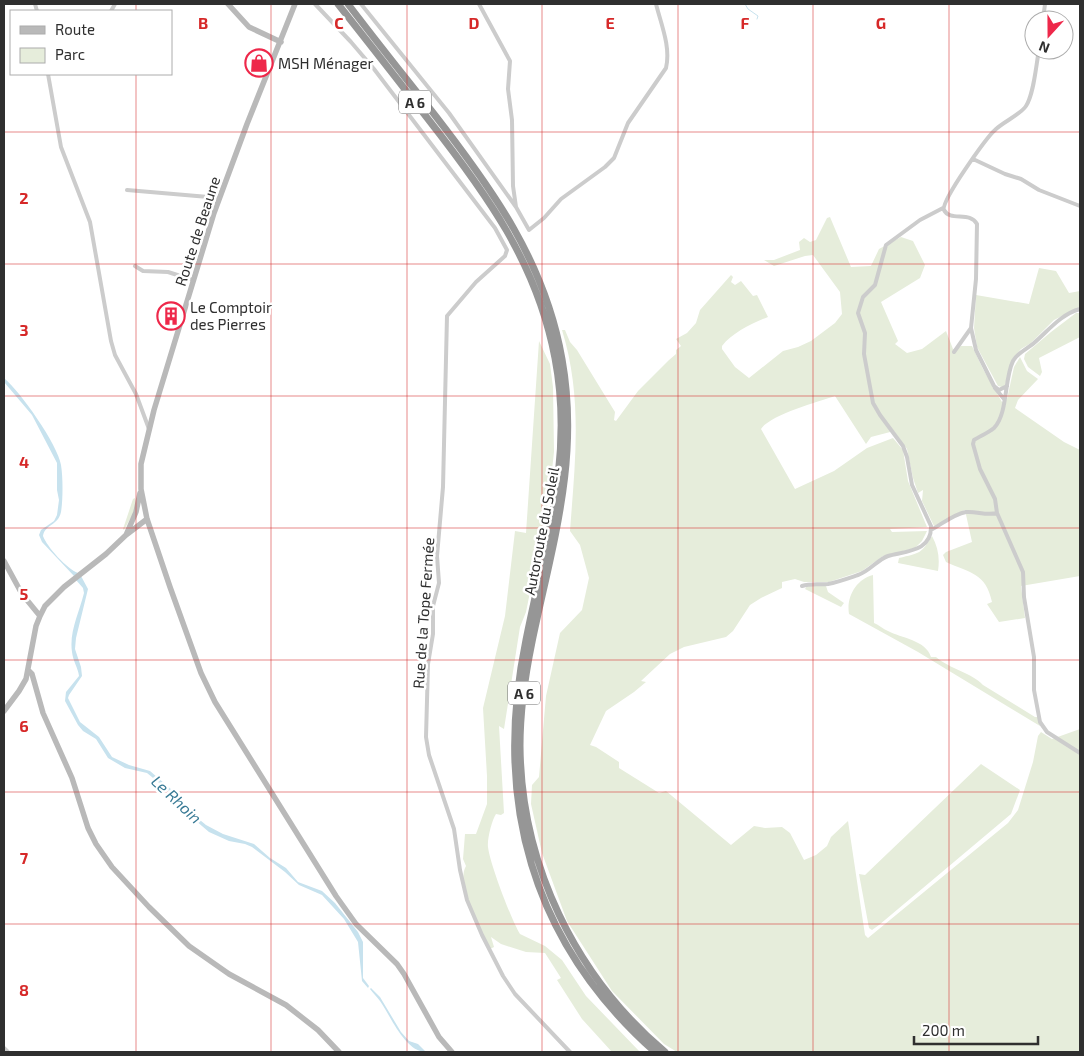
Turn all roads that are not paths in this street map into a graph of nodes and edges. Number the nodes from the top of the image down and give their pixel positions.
1 (228, 4) edge
2 (295, 4) edge
3 (338, 4) edge
4 (348, 4) edge
5 (361, 4) edge
6 (479, 4) edge
7 (656, 4) edge
8 (317, 5) edge
9 (281, 42) junction
10 (1037, 60) edge
11 (48, 75) edge
12 (973, 159) junction
13 (127, 190) dead end
14 (220, 198) junction
15 (1080, 206) edge
16 (516, 207) junction
17 (943, 208) junction
18 (135, 266) dead end
19 (193, 280) junction
20 (1080, 309) edge
21 (971, 328) junction
22 (954, 352) dead end
23 (994, 386) junction
24 (1007, 386) junction
25 (1004, 400) junction
26 (149, 429) junction
27 (141, 489) junction
28 (998, 513) junction
29 (133, 518) junction
30 (147, 518) junction
31 (133, 530) junction
32 (931, 530) junction
33 (151, 532) junction
34 (126, 535) junction
35 (4, 561) edge
36 (802, 586) dead end
37 (40, 616) junction
38 (28, 670) junction
39 (4, 711) edge
40 (1080, 753) edge
41 (4, 1048) edge
42 (8, 1052) edge
43 (339, 1052) edge
44 (452, 1052) edge
45 (570, 1052) edge
46 (655, 1052) edge
47 (666, 1052) edge

1 - 9 street
2 - 9 street, Route de Beaune
3 - 46 highway, Autoroute du Soleil / A 6
4 - 47 highway, Autoroute du Soleil / A 6
5 - 16 street
6 - 16 street
7 - 16 street
8 - 45 street, Rue de la Tope Fermée
9 - 14 street, Route de Beaune
10 - 12 street
11 - 26 street
12 - 15 street
12 - 17 street
13 - 14 street
14 - 19 street, Route de Beaune
17 - 21 street
17 - 32 street
18 - 19 street
19 - 26 street, Route de Beaune
20 - 24 street
21 - 22 street
21 - 23 street
23 - 24 street
23 - 25 street
24 - 25 street
25 - 28 street
26 - 27 street, Route de Beaune
27 - 29 street
27 - 30 street, Route de Beaune
28 - 32 street
28 - 40 street
29 - 30 street
29 - 34 street
30 - 31 street
30 - 33 street, Route de Beaune
31 - 33 street
31 - 34 street
32 - 36 street
33 - 44 street, Route de Beaune
34 - 37 street
35 - 37 street
37 - 38 street
38 - 39 street
38 - 43 street
41 - 42 street

